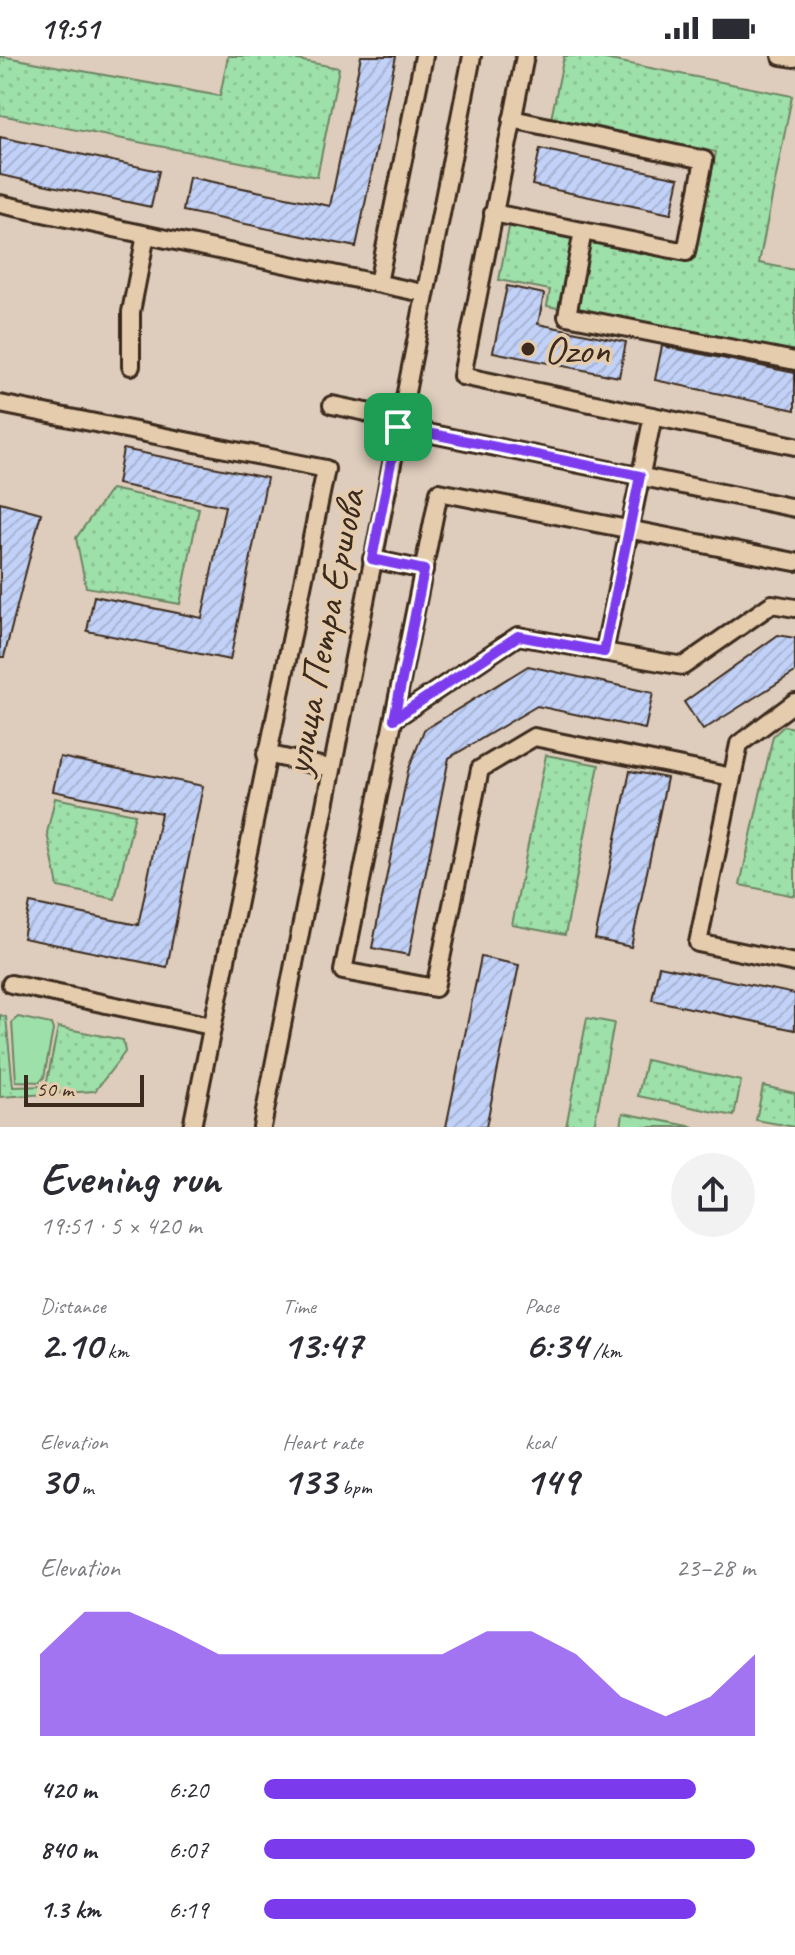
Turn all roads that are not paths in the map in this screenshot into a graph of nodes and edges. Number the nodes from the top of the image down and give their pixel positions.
1 (424, 56) edge
2 (472, 56) edge
3 (525, 56) edge
4 (512, 119) junction
5 (0, 204) edge
6 (493, 213) junction
7 (583, 231) junction
8 (146, 235) junction
9 (378, 283) junction
10 (423, 293) junction
11 (795, 361) edge
12 (131, 366) dead end
13 (0, 404) edge
14 (332, 405) dead end
15 (653, 416) junction
16 (398, 427) junction
17 (795, 446) edge
18 (640, 476) junction
19 (795, 508) edge
20 (628, 529) junction
21 (372, 559) junction
22 (795, 562) edge
23 (424, 570) junction
24 (795, 608) edge
25 (604, 652) junction
26 (795, 702) edge
27 (394, 719) junction
28 (266, 754) junction
29 (330, 768) junction
30 (732, 777) junction
31 (795, 963) edge
32 (11, 984) dead end
33 (211, 1026) junction
34 (192, 1127) edge
35 (262, 1127) edge

1 - 9 street
2 - 10 street, улица Петра Ершова
3 - 4 street
4 - 6 street
4 - 7 street
5 - 8 street
6 - 7 street
6 - 15 street
7 - 11 street
8 - 9 street
8 - 12 street
9 - 10 street
10 - 16 street, улица Петра Ершова
13 - 28 street
14 - 16 street
15 - 17 street
15 - 18 street
16 - 18 street
16 - 21 street, улица Петра Ершова
18 - 19 street
18 - 20 street
20 - 22 street
20 - 23 street
20 - 25 street
21 - 23 street
21 - 29 street, улица Петра Ершова
23 - 27 street
24 - 25 street
25 - 27 street
26 - 30 street
27 - 30 street
28 - 29 street
28 - 33 street
29 - 35 street, улица Петра Ершова
30 - 31 street
32 - 33 street
33 - 34 street

